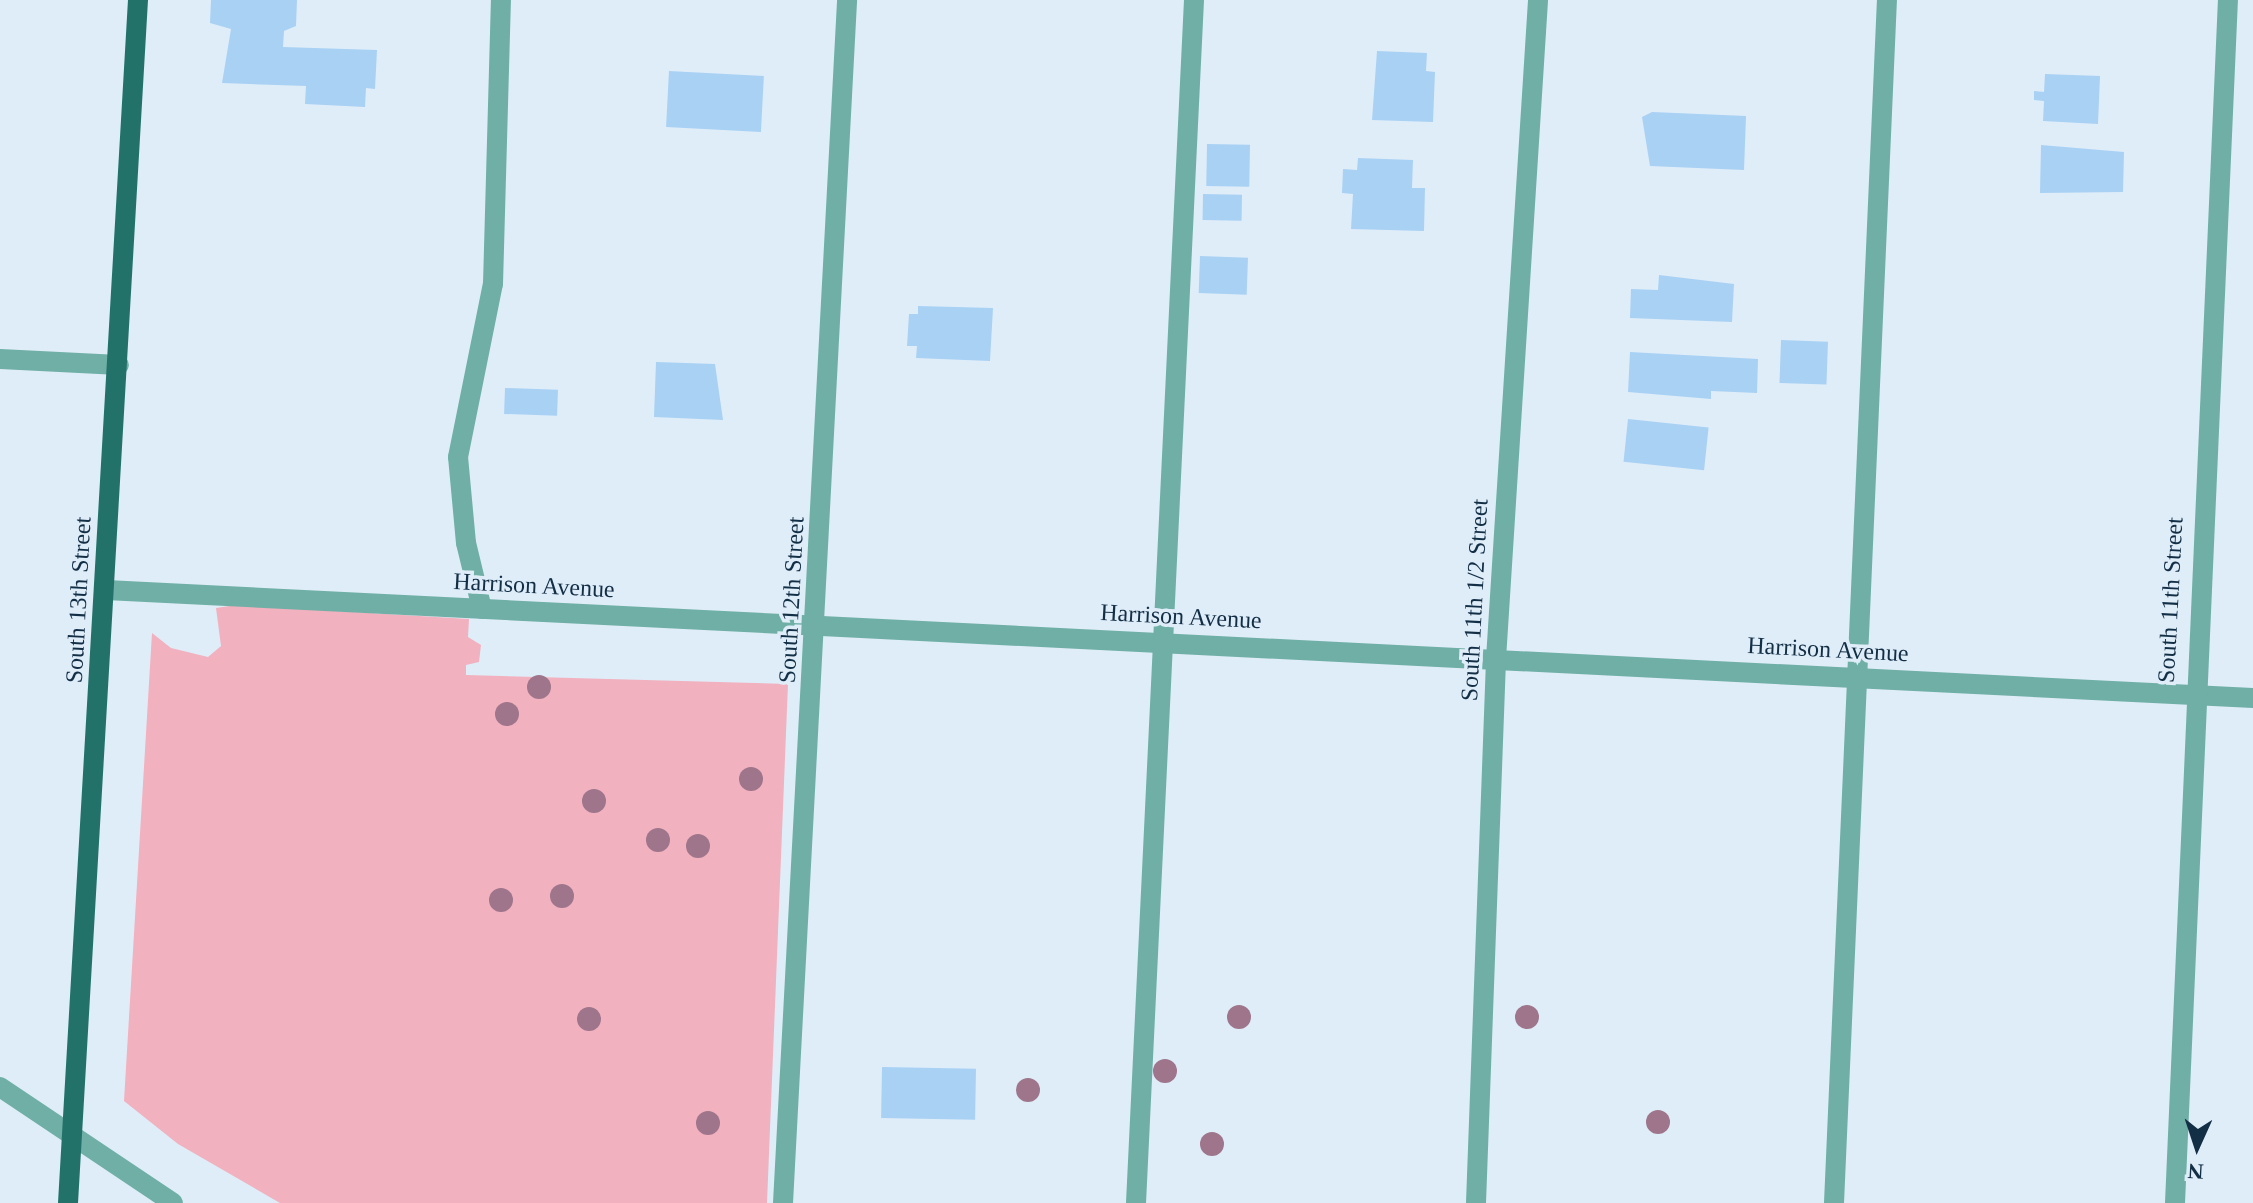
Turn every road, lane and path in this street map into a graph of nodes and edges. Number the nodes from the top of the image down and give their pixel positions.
1 (138, 0) edge
2 (501, 0) edge
3 (847, 0) edge
4 (1194, 0) edge
5 (1538, 0) edge
6 (1887, 0) edge
7 (2228, 0) edge
8 (0, 359) edge
9 (119, 365) junction
10 (106, 590) junction
11 (482, 609) junction
12 (817, 626) junction
13 (1161, 643) junction
14 (1496, 659) junction
15 (1855, 678) junction
16 (2192, 695) junction
17 (2253, 698) edge
18 (0, 1087) edge
19 (72, 1139) junction
20 (68, 1203) edge
21 (173, 1203) edge
22 (783, 1203) edge
23 (1136, 1203) edge
24 (1476, 1203) edge
25 (1834, 1203) edge
26 (2175, 1203) edge

1 - 9 main road, South 13th Street
2 - 11 street
3 - 12 street, South 12th Street
4 - 13 street
5 - 14 street, South 11th 1/2 Street
6 - 15 street
7 - 16 street, South 11th Street
8 - 9 street
9 - 10 main road, South 13th Street
10 - 11 street, Harrison Avenue
10 - 19 main road, South 13th Street
11 - 12 street, Harrison Avenue
12 - 13 street, Harrison Avenue
12 - 22 street, South 12th Street
13 - 14 street, Harrison Avenue
13 - 23 street
14 - 15 street, Harrison Avenue
14 - 24 street, South 11th 1/2 Street
15 - 16 street, Harrison Avenue
15 - 25 street
16 - 17 street, Harrison Avenue
16 - 26 street, South 11th Street
18 - 19 street
19 - 20 main road, South 13th Street
19 - 21 street

